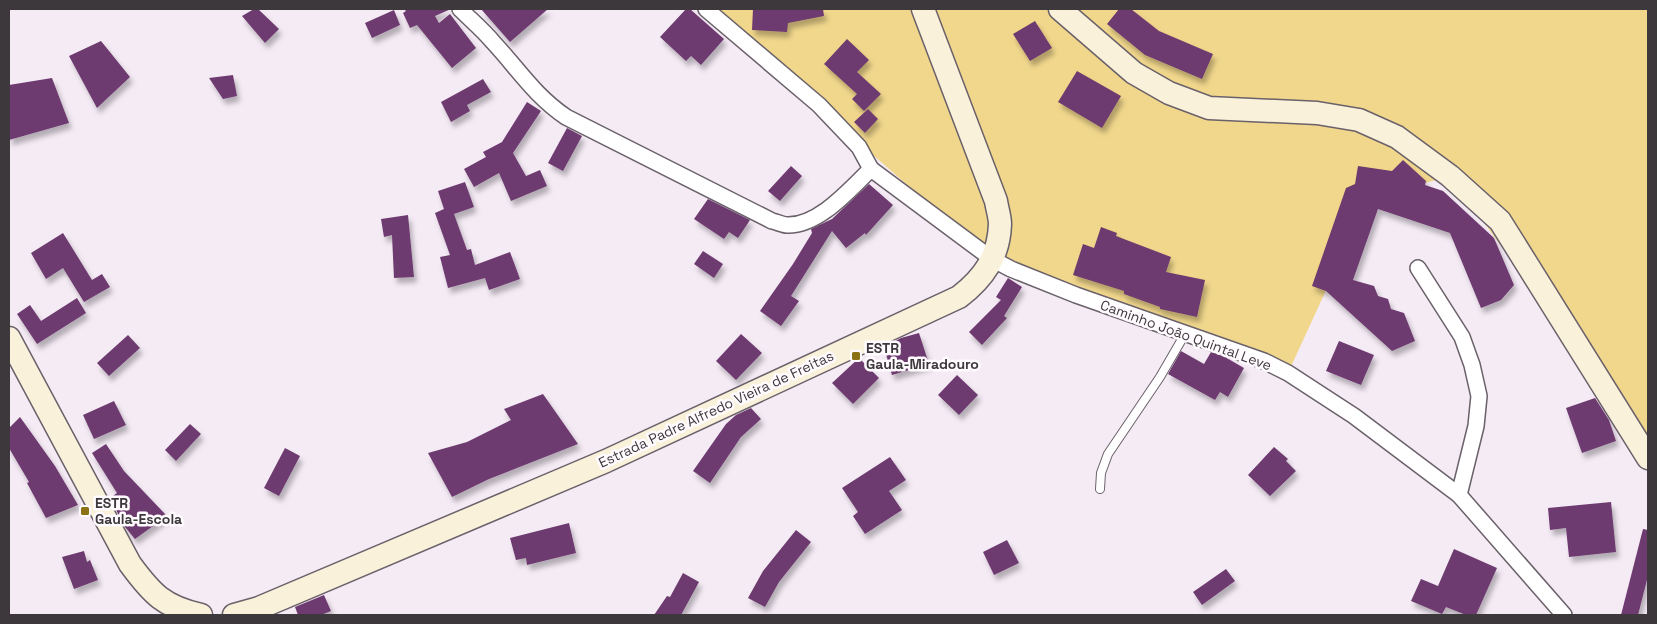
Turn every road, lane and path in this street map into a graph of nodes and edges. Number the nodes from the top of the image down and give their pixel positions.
1 (460, 9) edge
2 (706, 9) edge
3 (923, 9) edge
4 (1060, 9) edge
5 (872, 170) junction
6 (992, 259) junction
7 (1418, 268) dead end
8 (1185, 334) junction
9 (9, 338) edge
10 (1648, 458) edge
11 (1100, 489) dead end
12 (1459, 495) junction
13 (172, 610) edge
14 (201, 615) edge
15 (234, 615) edge
16 (1564, 615) edge

1 - 5 street
2 - 5 street
3 - 6 main road, Estrada Padre Alfredo Vieira de Freitas
4 - 10 main road
5 - 6 street, Caminho João Quintal Leve
6 - 8 street, Caminho João Quintal Leve
6 - 15 main road, Estrada Padre Alfredo Vieira de Freitas
7 - 12 street
8 - 11 lane
8 - 12 street, Caminho João Quintal Leve
9 - 13 main road
12 - 16 street, Caminho João Quintal Leve
13 - 14 main road

